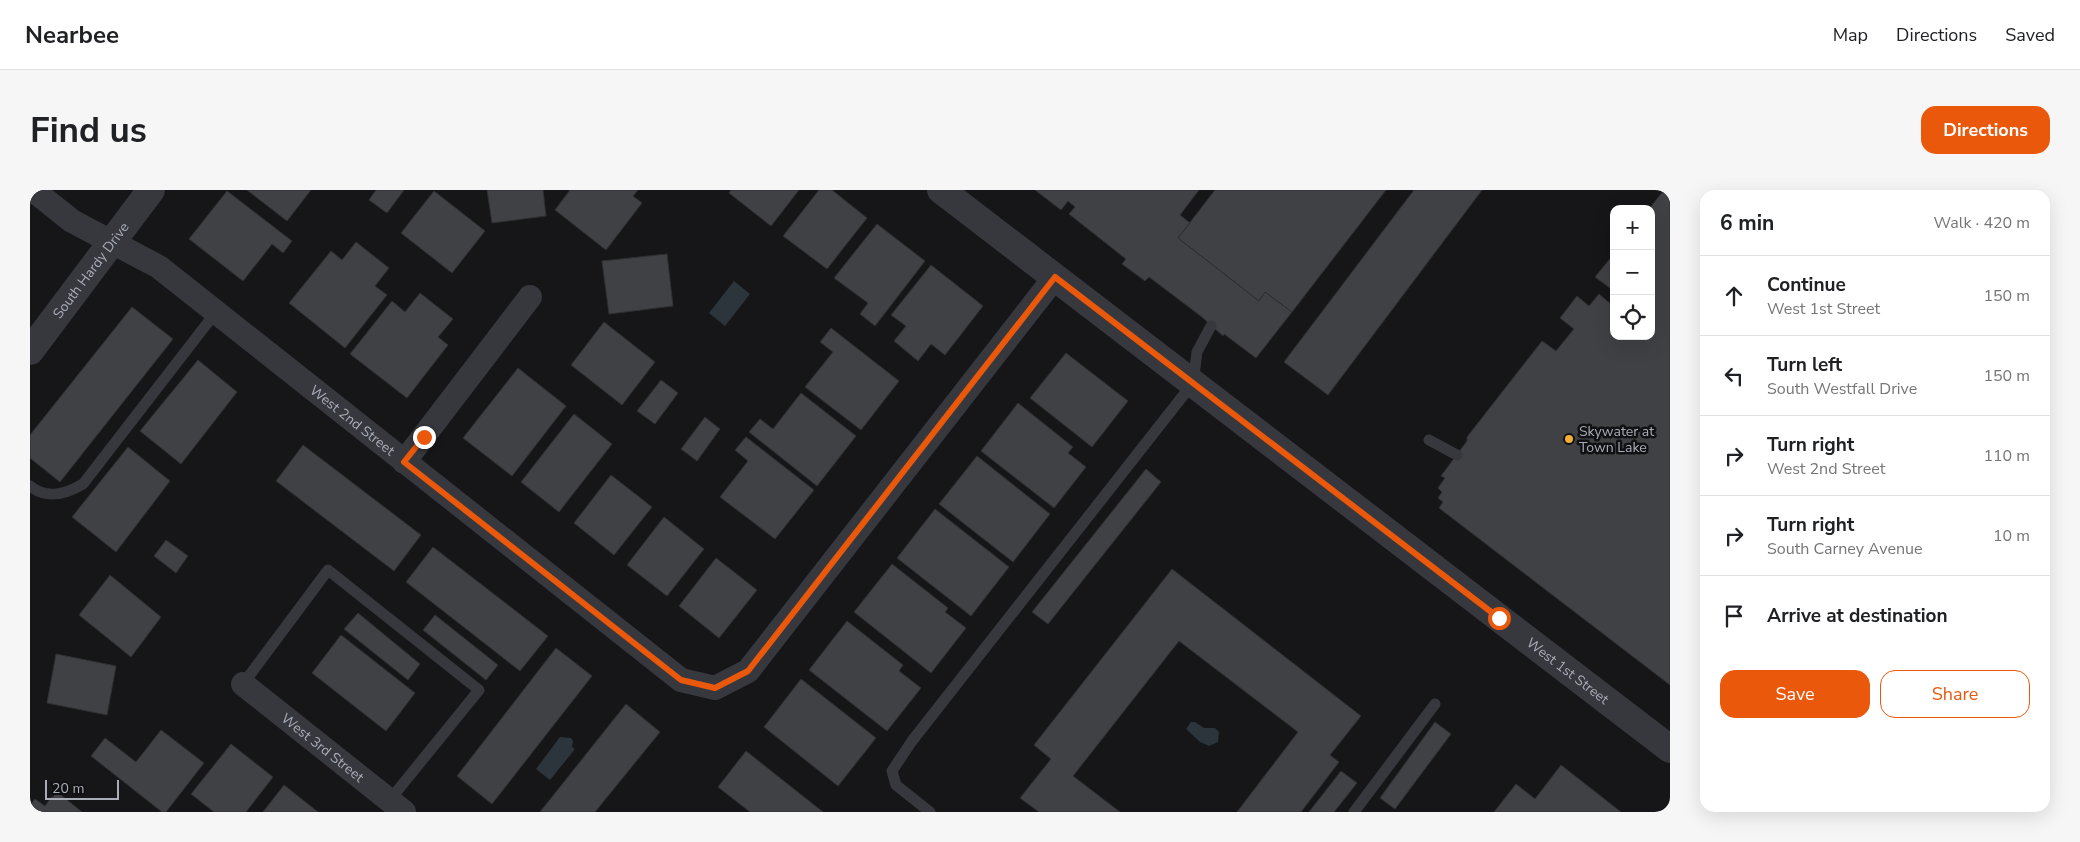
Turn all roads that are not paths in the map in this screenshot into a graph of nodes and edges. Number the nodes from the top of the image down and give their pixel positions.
1 (33, 190) edge
2 (151, 190) edge
3 (941, 190) edge
4 (112, 241) junction
5 (1055, 277) junction
6 (530, 297) dead end
7 (216, 312) junction
8 (1211, 326) dead end
9 (30, 350) edge
10 (1193, 382) junction
11 (1429, 440) dead end
12 (1457, 454) dead end
13 (404, 462) junction
14 (30, 486) edge
15 (242, 684) joint
16 (1435, 704) dead end
17 (1670, 749) edge
18 (397, 806) edge
19 (930, 812) edge
20 (1354, 812) edge

1 - 4 street, West 2nd Street
2 - 4 street, South Hardy Drive
3 - 5 street, West 1st Street
4 - 7 street, West 2nd Street
4 - 9 street, South Hardy Drive
5 - 10 street, West 1st Street
5 - 13 street, West 2nd Street
6 - 13 street
7 - 13 street, West 2nd Street
7 - 14 lane
8 - 10 lane
10 - 17 street, West 1st Street
10 - 19 lane
11 - 12 lane
15 - 18 street, West 3rd Street
15 - 18 lane
16 - 20 lane

